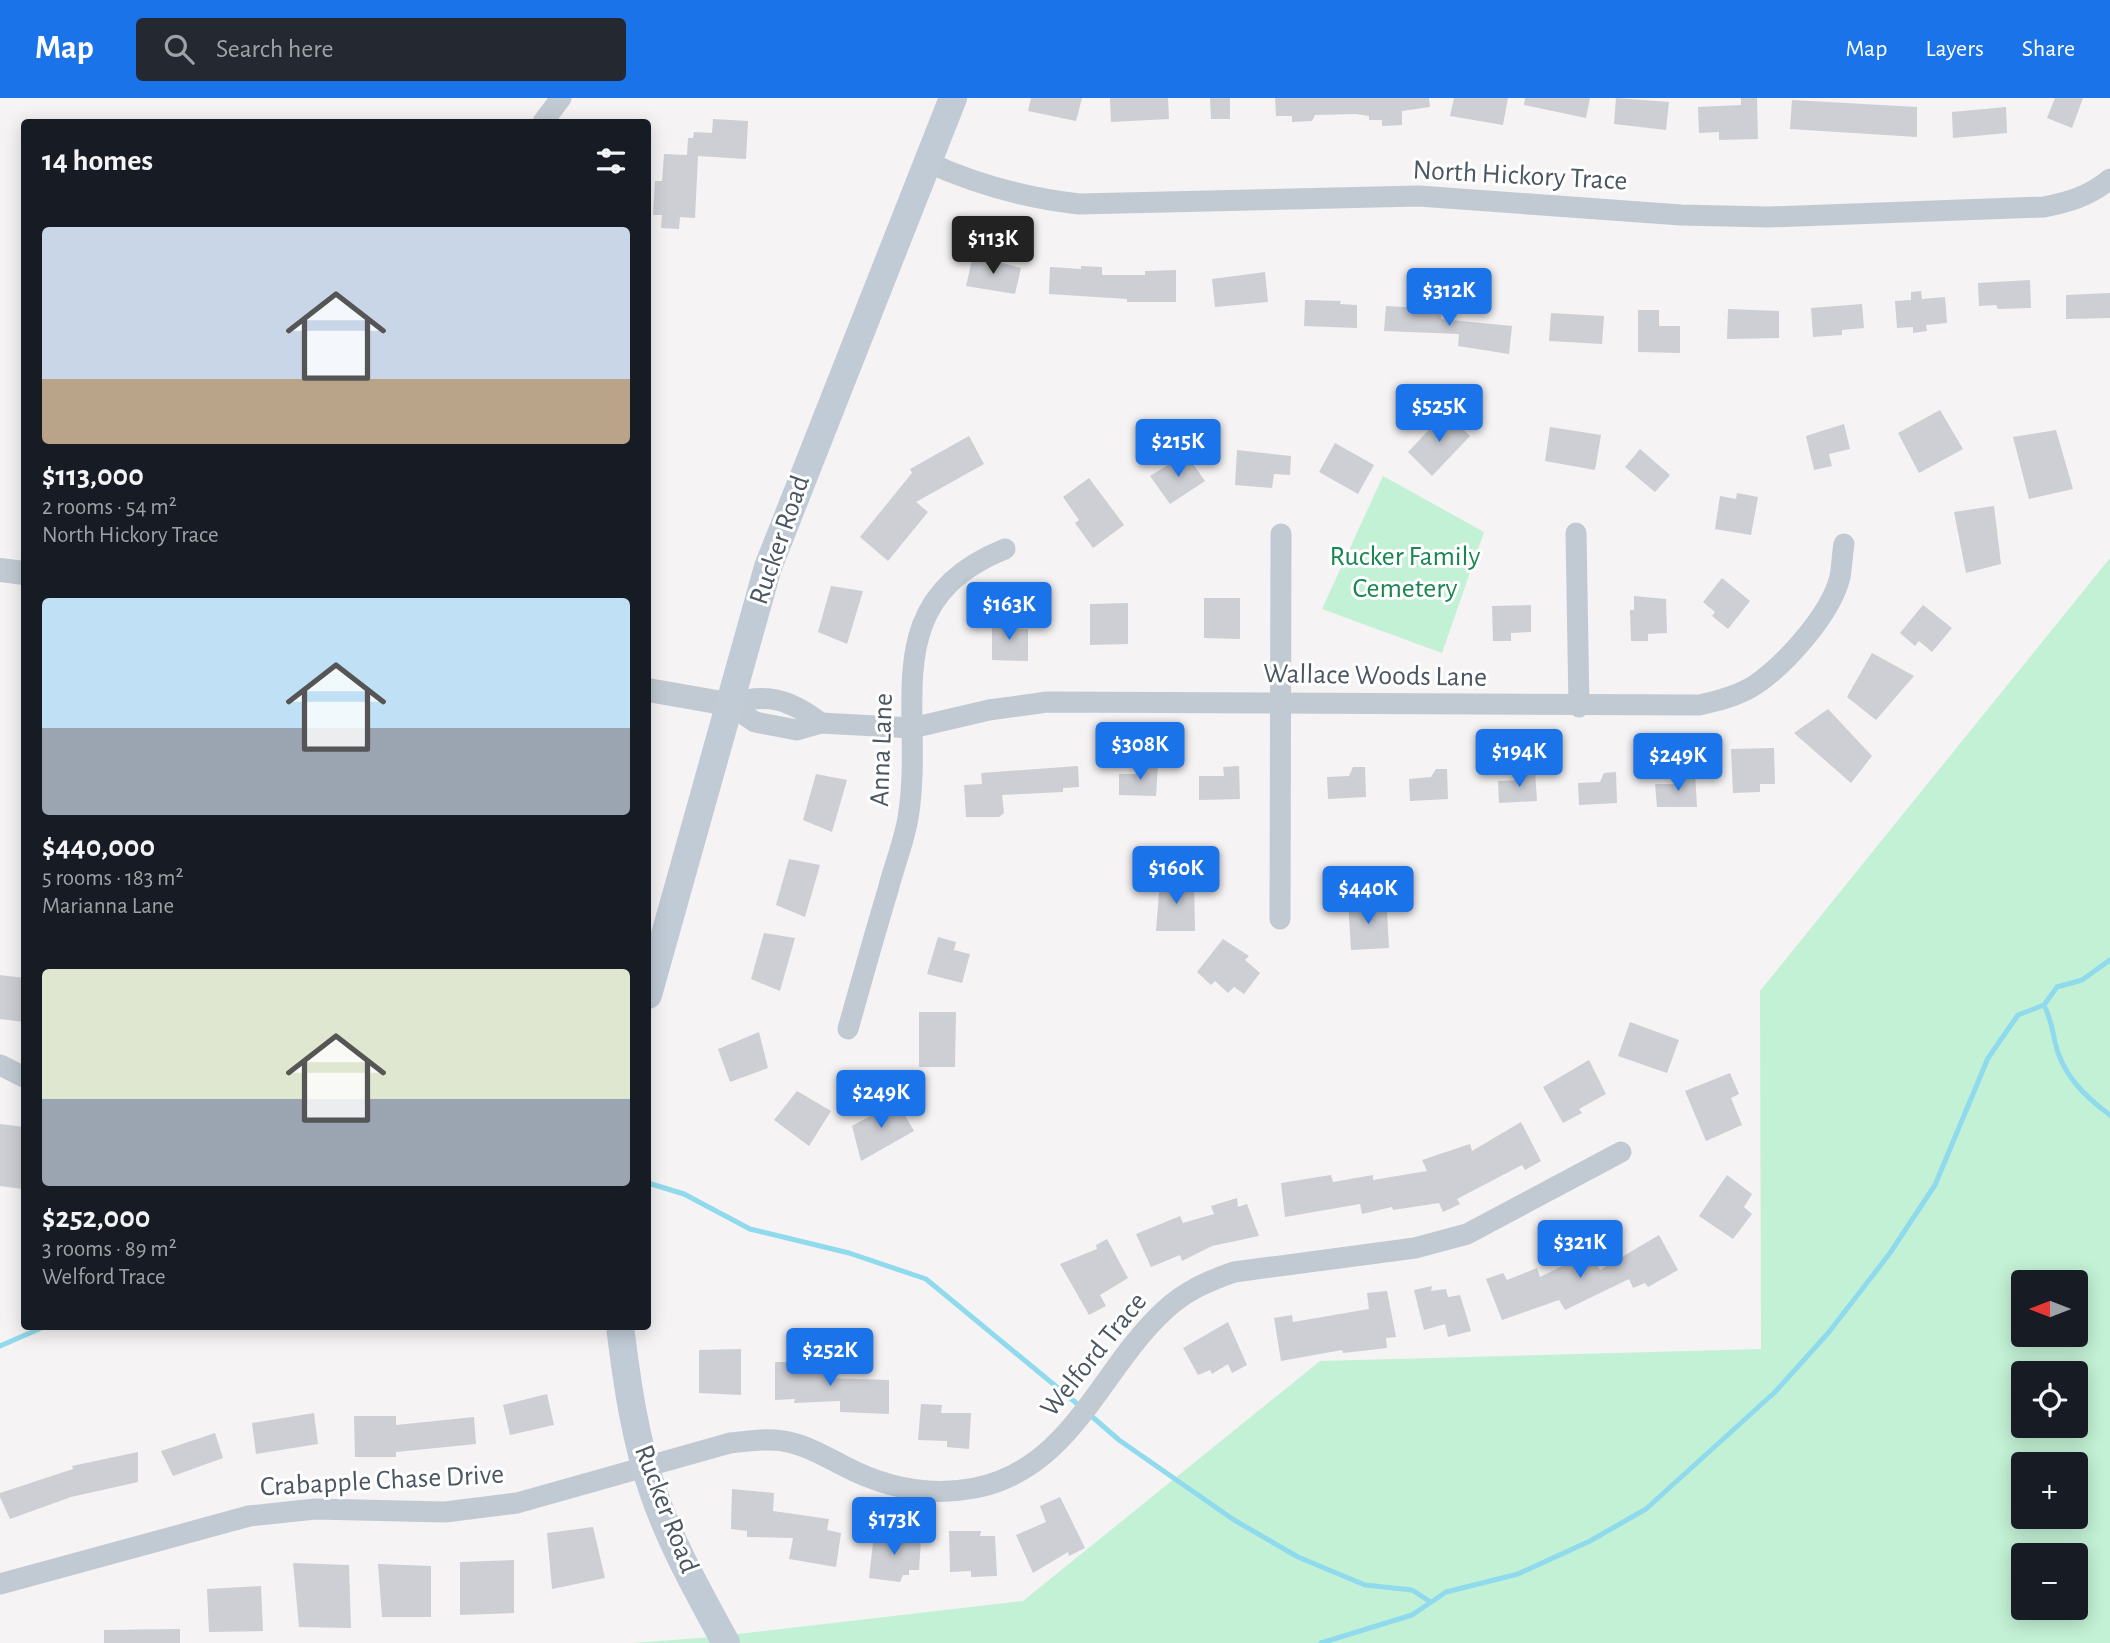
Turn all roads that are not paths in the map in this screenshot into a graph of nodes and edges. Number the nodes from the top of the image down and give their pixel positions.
1 (561, 98) edge
2 (953, 98) edge
3 (545, 119) edge
4 (927, 162) junction
5 (2110, 179) edge
6 (1576, 533) dead end
7 (1281, 534) dead end
8 (1844, 544) dead end
9 (1005, 550) dead end
10 (0, 570) edge
11 (21, 573) edge
12 (651, 691) edge
13 (1281, 703) junction
14 (728, 704) junction
15 (1579, 707) junction
16 (912, 729) junction
17 (1280, 919) dead end
18 (651, 984) edge
19 (848, 1029) dead end
20 (0, 1065) edge
21 (21, 1076) edge
22 (1621, 1152) dead end
23 (620, 1330) edge
24 (646, 1467) junction
25 (0, 1584) edge
26 (726, 1643) edge

1 - 3 street
2 - 4 main road, Rucker Road
4 - 5 street, North Hickory Trace
4 - 14 main road, Rucker Road
6 - 15 street
7 - 13 street
8 - 15 street, Wallace Woods Lane
9 - 16 street, Anna Lane
10 - 11 street
12 - 14 street
13 - 15 street, Wallace Woods Lane
13 - 16 street, Wallace Woods Lane
13 - 17 street
14 - 16 street, Wallace Woods Lane
14 - 18 main road, Rucker Road
16 - 19 street, Anna Lane
20 - 21 street
22 - 24 street, Welford Trace
23 - 24 main road, Rucker Road
24 - 25 street, Crabapple Chase Drive
24 - 26 main road, Rucker Road

